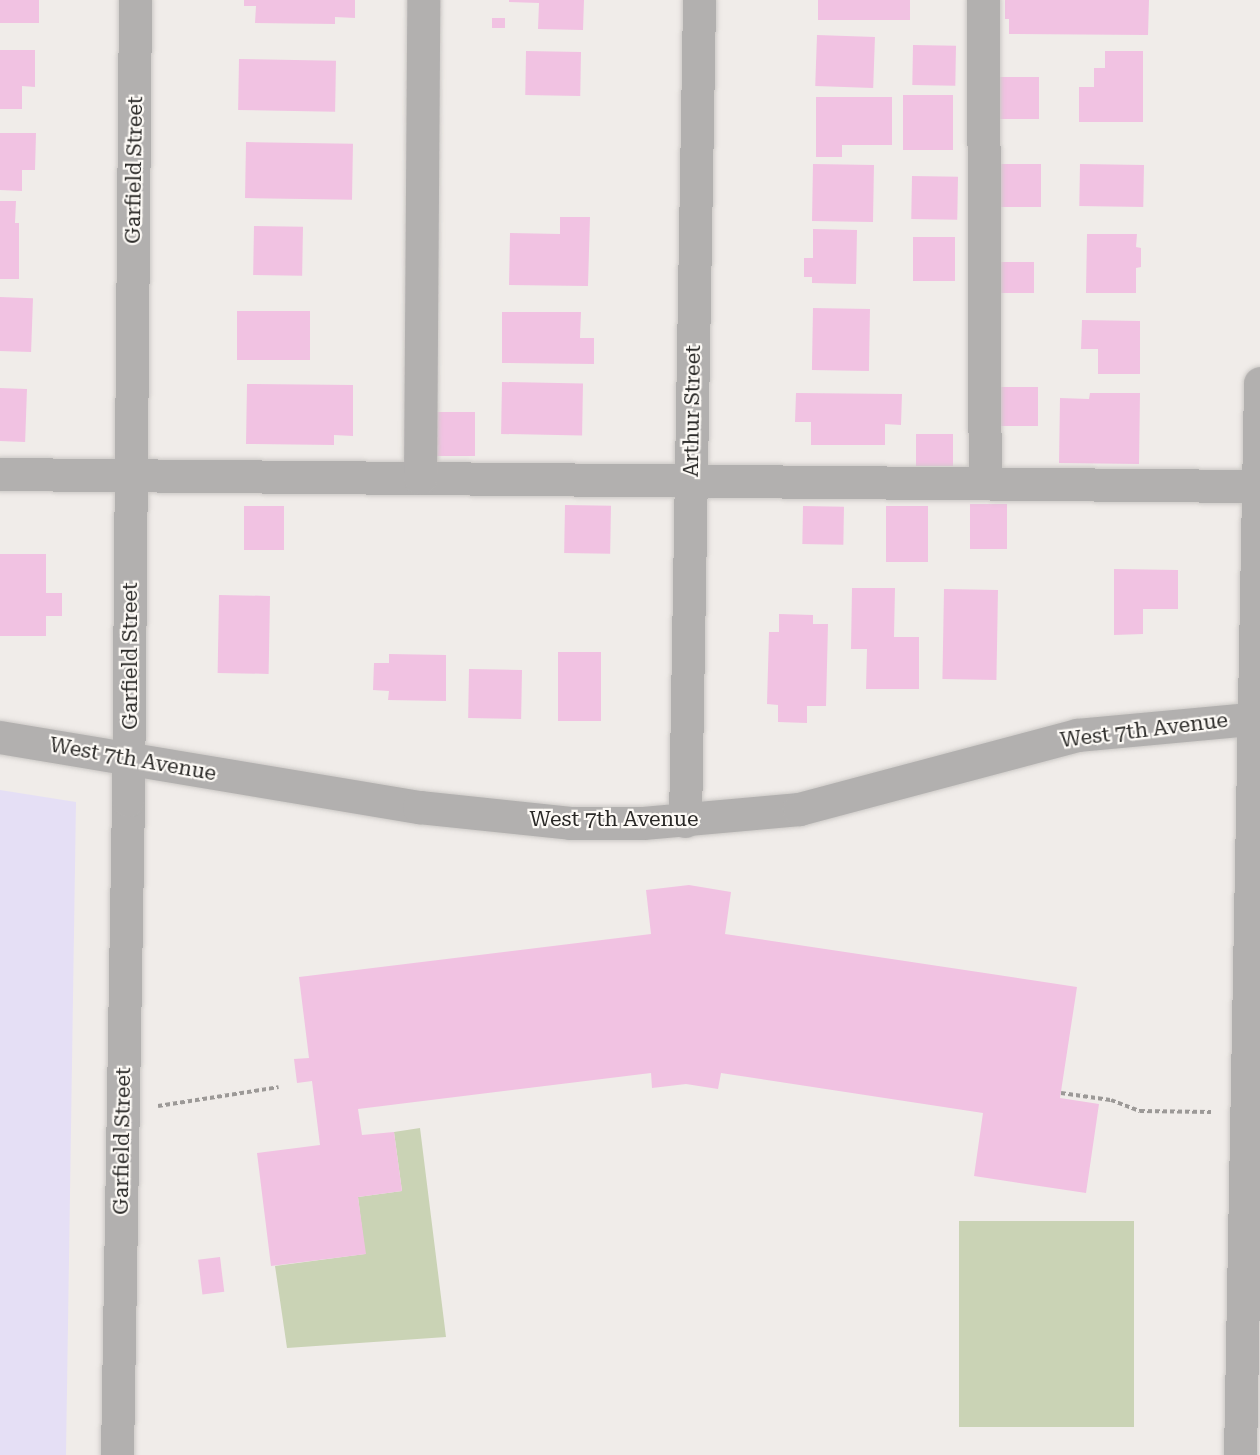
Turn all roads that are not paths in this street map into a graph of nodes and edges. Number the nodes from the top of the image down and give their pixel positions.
1 (135, 0) edge
2 (423, 0) edge
3 (699, 0) edge
4 (983, 0) edge
5 (1260, 383) edge
6 (0, 474) edge
7 (131, 475) junction
8 (420, 478) junction
9 (690, 481) junction
10 (984, 483) junction
11 (1259, 486) edge
12 (1257, 717) edge
13 (0, 737) edge
14 (129, 758) junction
15 (684, 821) junction
16 (117, 1455) edge
17 (1239, 1455) edge

1 - 7 street, Garfield Street
2 - 8 street
3 - 9 street, Arthur Street
4 - 10 street
5 - 11 street
6 - 7 street
7 - 8 street
7 - 14 street, Garfield Street
8 - 9 street
9 - 10 street
9 - 15 street, Arthur Street
10 - 11 street
11 - 12 street
12 - 15 street, West 7th Avenue
12 - 17 street
13 - 14 street, West 7th Avenue
14 - 15 street, West 7th Avenue
14 - 16 street, Garfield Street

